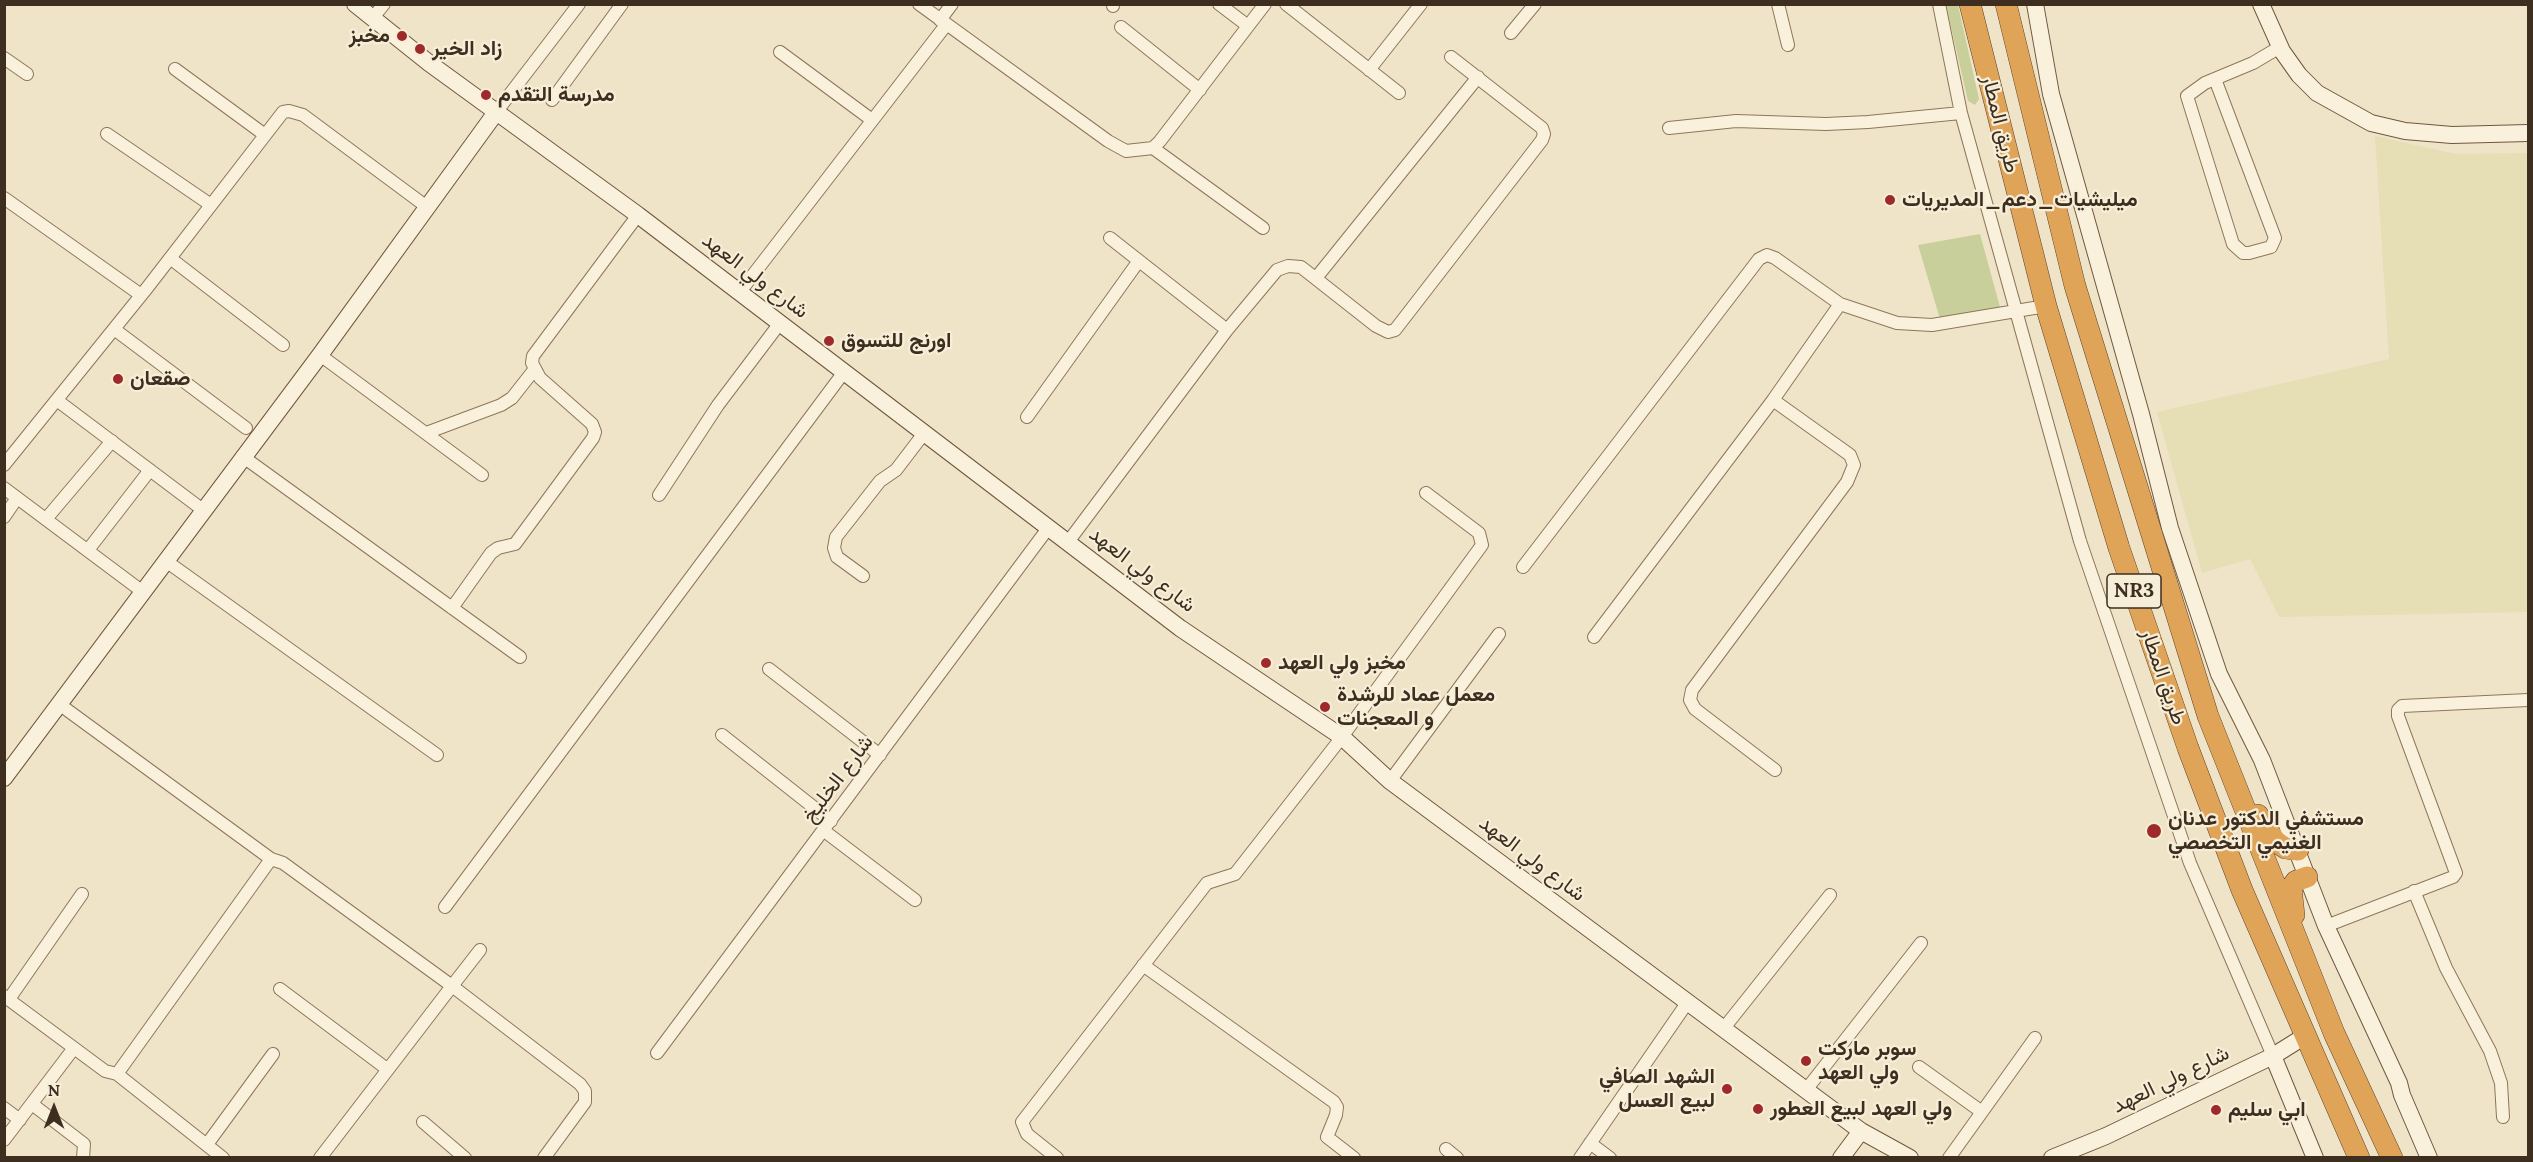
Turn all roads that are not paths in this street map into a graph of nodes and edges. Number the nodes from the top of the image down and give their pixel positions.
1 (354, 4) edge
2 (384, 4) edge
3 (579, 4) edge
4 (622, 4) edge
5 (919, 4) edge
6 (952, 4) edge
7 (1219, 4) edge
8 (1265, 4) edge
9 (1286, 4) edge
10 (1420, 4) edge
11 (1535, 4) edge
12 (1778, 4) edge
13 (1939, 4) edge
14 (1970, 4) edge
15 (2006, 4) edge
16 (2035, 4) edge
17 (2261, 4) edge
18 (372, 19) junction
19 (943, 22) junction
20 (1248, 26) junction
21 (1121, 27) dead end
22 (1511, 33) dead end
23 (1788, 45) dead end
24 (2280, 47) junction
25 (780, 52) dead end
26 (1451, 57) dead end
27 (4, 58) edge
28 (175, 69) dead end
29 (1370, 70) junction
30 (27, 74) dead end
31 (1478, 77) junction
32 (2215, 79) junction
33 (1200, 90) junction
34 (1399, 93) dead end
35 (552, 100) dead end
36 (497, 111) junction
37 (1961, 113) junction
38 (872, 120) junction
39 (1669, 128) dead end
40 (2529, 133) edge
41 (107, 134) dead end
42 (265, 135) junction
43 (1153, 148) junction
44 (4, 198) edge
45 (211, 205) junction
46 (427, 207) junction
47 (638, 214) junction
48 (1263, 228) dead end
49 (1110, 238) dead end
50 (170, 258) junction
51 (1138, 262) junction
52 (1316, 278) junction
53 (739, 292) junction
54 (141, 295) junction
55 (1840, 304) junction
56 (2046, 306) junction
57 (2015, 312) junction
58 (780, 323) junction
59 (114, 329) junction
60 (1227, 330) junction
61 (283, 345) dead end
62 (320, 355) junction
63 (534, 370) junction
64 (844, 372) junction
65 (58, 400) junction
66 (1773, 400) junction
67 (1027, 417) dead end
68 (246, 428) dead end
69 (925, 432) junction
70 (426, 433) junction
71 (112, 441) junction
72 (242, 456) junction
73 (4, 465) edge
74 (150, 470) junction
75 (482, 475) dead end
76 (4, 488) edge
77 (1426, 493) dead end
78 (659, 495) dead end
79 (17, 498) junction
80 (203, 510) junction
81 (4, 518) edge
82 (46, 519) junction
83 (1049, 527) junction
84 (1068, 542) junction
85 (88, 550) junction
86 (166, 561) junction
87 (1523, 567) dead end
88 (863, 576) dead end
89 (143, 592) junction
90 (452, 608) junction
91 (1499, 634) dead end
92 (1594, 637) dead end
93 (520, 657) dead end
94 (769, 669) dead end
95 (2529, 700) edge
96 (59, 704) junction
97 (722, 735) dead end
98 (1342, 737) junction
99 (2220, 747) junction
100 (437, 755) dead end
101 (880, 755) junction
102 (1775, 770) dead end
103 (5, 777) edge
104 (1390, 781) junction
105 (827, 825) junction
106 (2298, 850) junction
107 (271, 860) junction
108 (2307, 877) junction
109 (2414, 891) junction
110 (82, 894) dead end
111 (1830, 895) dead end
112 (915, 900) dead end
113 (445, 908) dead end
114 (2326, 926) junction
115 (1921, 943) dead end
116 (2300, 948) junction
117 (480, 950) dead end
118 (1143, 965) junction
119 (452, 986) junction
120 (280, 990) dead end
121 (7, 998) edge
122 (1687, 1003) junction
123 (1724, 1028) junction
124 (2305, 1036) junction
125 (2036, 1038) dead end
126 (74, 1048) junction
127 (657, 1053) dead end
128 (273, 1054) dead end
129 (2273, 1056) junction
130 (1919, 1067) dead end
131 (387, 1069) junction
132 (117, 1074) junction
133 (2399, 1083) junction
134 (1806, 1090) junction
135 (32, 1104) junction
136 (4, 1108) edge
137 (1982, 1112) junction
138 (2503, 1116) dead end
139 (20, 1120) junction
140 (423, 1122) dead end
141 (1861, 1131) junction
142 (4, 1140) edge
143 (208, 1143) junction
144 (1590, 1143) junction
145 (1446, 1149) dead end
146 (83, 1158) edge
147 (223, 1158) edge
148 (320, 1158) edge
149 (465, 1158) edge
150 (544, 1158) edge
151 (1057, 1158) edge
152 (1354, 1158) edge
153 (1457, 1158) edge
154 (1580, 1158) edge
155 (1610, 1158) edge
156 (1841, 1158) edge
157 (1910, 1158) edge
158 (1949, 1158) edge
159 (2052, 1158) edge
160 (2315, 1158) edge
161 (2359, 1158) edge
162 (2392, 1158) edge
163 (2429, 1158) edge
164 (2442, 1158) edge

1 - 18 street, شارع ولي العهد
2 - 18 street
3 - 36 street
4 - 35 street
5 - 19 street
6 - 19 street
7 - 20 street
8 - 20 street
9 - 29 street
10 - 29 street
11 - 22 street
12 - 23 street
13 - 37 street
14 - 56 highway, طريق المطار / NR3
15 - 99 highway, طريق المطار / NR3
16 - 106 street
17 - 24 street
18 - 36 street, شارع ولي العهد
19 - 38 street
19 - 43 street
20 - 33 street
21 - 33 street
24 - 32 street
24 - 40 street
25 - 38 street
26 - 31 street
27 - 30 street
28 - 42 street
29 - 34 street
31 - 52 street
31 - 52 street
32 - 32 street
33 - 43 street
36 - 46 street
36 - 47 street, شارع ولي العهد
37 - 39 street
37 - 57 street
38 - 53 street
41 - 45 street
42 - 45 street
42 - 46 street
43 - 48 street
44 - 54 street
45 - 50 street
46 - 62 street
47 - 53 street, شارع ولي العهد
47 - 63 street
49 - 51 street
50 - 54 street
50 - 61 street
51 - 60 street
51 - 67 street
52 - 60 street
53 - 58 street, شارع ولي العهد
54 - 59 street
55 - 57 street
55 - 66 street
55 - 87 street
56 - 57 street
56 - 124 highway, طريق المطار / NR3
57 - 129 street
58 - 64 street, شارع ولي العهد
58 - 78 street
59 - 65 street
59 - 68 street
60 - 84 street
62 - 70 street
62 - 72 street
63 - 70 street
63 - 90 street
64 - 69 street, شارع ولي العهد
64 - 113 street
65 - 71 street
65 - 73 street
66 - 92 street
66 - 102 street
69 - 83 street, شارع ولي العهد
69 - 88 street
70 - 75 street
71 - 74 street
71 - 82 street
72 - 80 street
72 - 90 street
74 - 80 street
74 - 85 street
76 - 79 street
77 - 98 street
79 - 81 street
79 - 82 street
80 - 86 street
82 - 85 street
83 - 84 street, شارع ولي العهد
83 - 101 street, شارع الخليخ
84 - 98 street, شارع ولي العهد
85 - 89 street
86 - 89 street
86 - 100 street
89 - 96 street
90 - 93 street
91 - 104 street
94 - 101 street
95 - 109 street
96 - 103 street
96 - 107 street
97 - 105 street
98 - 104 street, شارع ولي العهد
98 - 118 street
99 - 106 highway
99 - 116 highway, طريق المطار / NR3
101 - 105 street, شارع الخليخ
104 - 122 street, شارع ولي العهد
105 - 112 street
105 - 127 street, شارع الخليخ
106 - 108 street
107 - 119 street
107 - 132 street
108 - 114 street
108 - 116 highway
109 - 114 street
109 - 138 street
110 - 121 street
111 - 123 street
114 - 133 street
115 - 134 street
116 - 162 highway, طريق المطار / NR3
117 - 119 street
118 - 151 street
118 - 152 street
119 - 131 street
119 - 150 street
120 - 131 street
121 - 126 street
122 - 123 street, شارع ولي العهد
122 - 144 street
123 - 134 street, شارع ولي العهد
124 - 129 street, شارع ولي العهد
124 - 161 highway, طريق المطار / NR3
125 - 137 street
126 - 132 street
126 - 135 street
128 - 143 street
129 - 159 street, شارع ولي العهد
129 - 160 street
130 - 137 street
131 - 148 street
132 - 143 street
133 - 163 street
133 - 164 street
134 - 141 street, شارع ولي العهد
135 - 139 street
135 - 146 street
136 - 139 street
137 - 158 street
139 - 142 street
140 - 149 street
141 - 156 street
141 - 157 street, شارع ولي العهد
143 - 147 street
144 - 154 street
144 - 155 street
145 - 153 street

